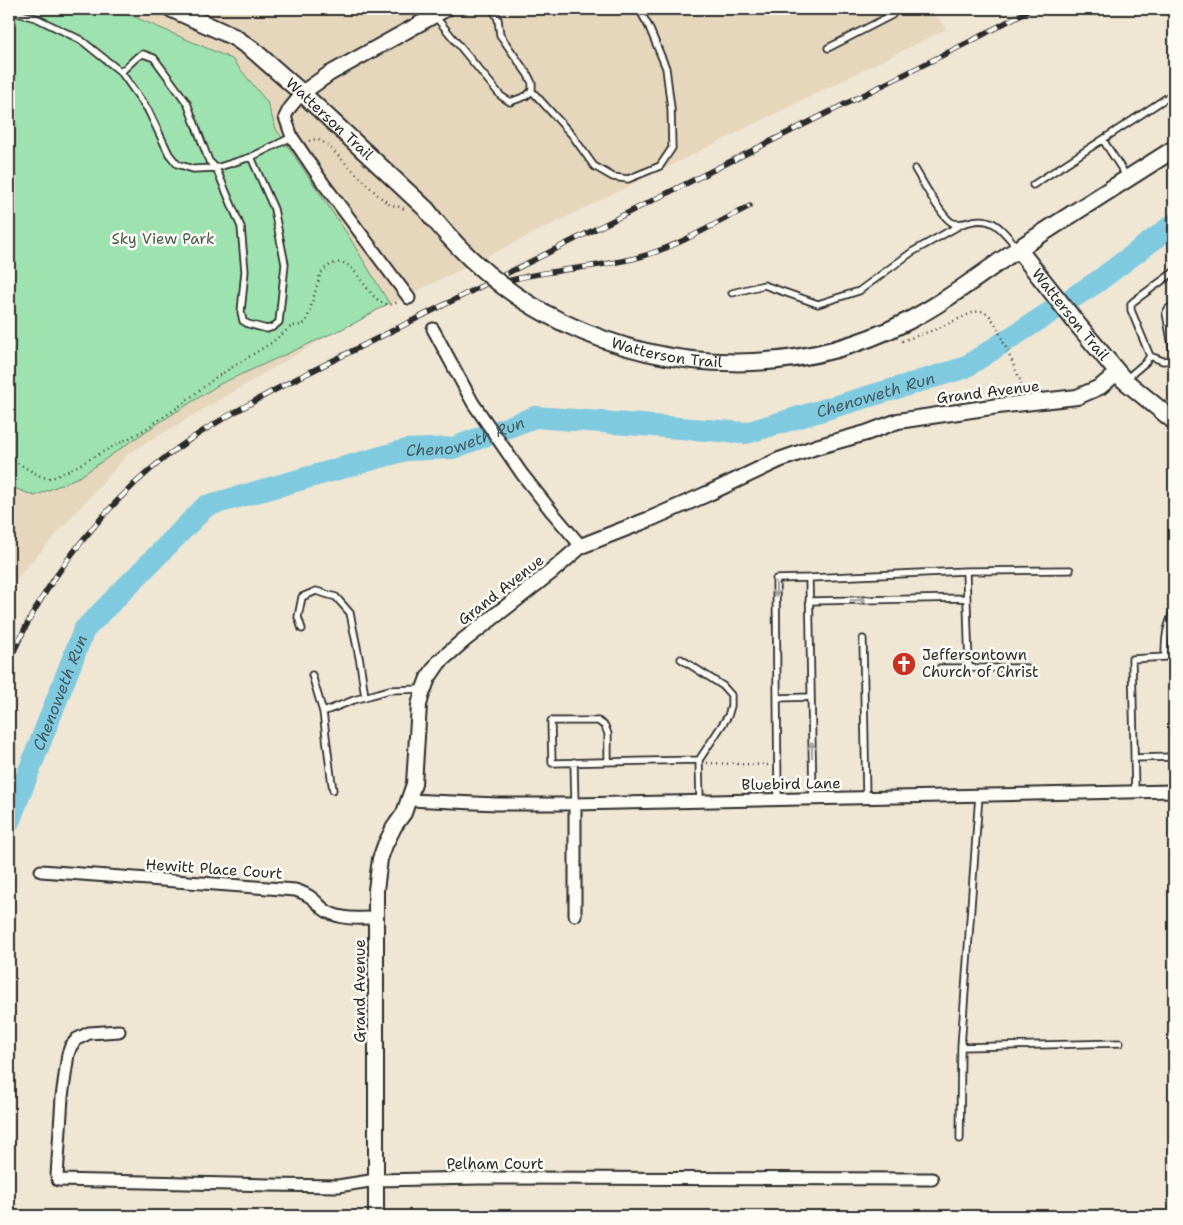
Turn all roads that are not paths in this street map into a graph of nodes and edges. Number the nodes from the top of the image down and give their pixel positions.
1 (174, 9) edge
2 (493, 9) edge
3 (639, 9) edge
4 (890, 9) edge
5 (9, 11) edge
6 (440, 12) edge
7 (828, 48) dead end
8 (121, 72) junction
9 (532, 91) junction
10 (302, 93) junction
11 (1174, 93) edge
12 (1102, 140) junction
13 (295, 142) junction
14 (1174, 149) edge
15 (251, 157) junction
16 (216, 168) junction
17 (915, 169) dead end
18 (1128, 179) junction
19 (1033, 185) dead end
20 (962, 224) junction
21 (1018, 249) junction
22 (1174, 272) edge
23 (732, 293) dead end
24 (409, 298) road end
25 (1174, 305) edge
26 (434, 329) dead end
27 (1150, 356) junction
28 (1174, 359) edge
29 (1121, 376) junction
30 (1174, 421) edge
31 (581, 546) junction
32 (1070, 570) dead end
33 (966, 571) junction
34 (809, 578) junction
35 (967, 598) junction
36 (809, 601) junction
37 (1174, 611) edge
38 (302, 629) dead end
39 (863, 639) dead end
40 (1165, 657) junction
41 (1174, 657) edge
42 (681, 659) dead end
43 (940, 668) dead end
44 (969, 668) junction
45 (1027, 668) dead end
46 (312, 675) dead end
47 (424, 688) junction
48 (365, 697) junction
49 (811, 697) junction
50 (777, 698) junction
51 (323, 712) junction
52 (1174, 757) edge
53 (1134, 758) junction
54 (700, 761) junction
55 (574, 762) junction
56 (608, 762) junction
57 (333, 790) dead end
58 (1174, 791) edge
59 (1135, 792) junction
60 (979, 796) junction
61 (866, 798) junction
62 (778, 799) junction
63 (813, 799) junction
64 (409, 800) junction
65 (700, 801) junction
66 (575, 804) junction
67 (41, 871) dead end
68 (576, 914) dead end
69 (376, 918) junction
70 (119, 1031) dead end
71 (1120, 1043) dead end
72 (961, 1047) junction
73 (960, 1139) dead end
74 (932, 1179) dead end
75 (376, 1180) junction
76 (376, 1216) edge

1 - 10 main road, Watterson Trail
2 - 9 lane
3 - 9 lane
4 - 7 lane
5 - 8 lane
6 - 9 lane
6 - 10 street
8 - 16 lane
8 - 16 lane
10 - 13 street
10 - 21 main road, Watterson Trail, bridge
11 - 12 lane
12 - 18 lane
12 - 19 lane
13 - 15 lane
13 - 24 street
14 - 18 main road
15 - 16 lane
15 - 16 lane
17 - 20 lane
18 - 21 main road
20 - 21 lane
20 - 23 lane
21 - 29 main road, Watterson Trail
22 - 27 lane
25 - 28 lane
26 - 31 street
27 - 28 lane
27 - 29 lane
29 - 30 main road, Watterson Trail
29 - 31 street, Grand Avenue
31 - 47 street, Grand Avenue
32 - 33 lane
33 - 34 lane
33 - 35 lane
34 - 36 lane
34 -> 50 lane
36 -> 35 lane
35 - 44 lane
36 - 49 lane
37 - 40 lane
38 - 48 lane
39 - 61 lane
40 - 41 lane
40 - 53 lane
42 - 54 lane
43 - 44 lane
44 - 45 lane
46 - 51 lane
47 - 48 lane
47 - 64 street, Grand Avenue
48 - 51 lane
49 - 50 lane
63 -> 49 lane
50 - 62 lane
51 - 57 lane
52 - 53 lane
53 - 59 lane
54 - 56 lane
54 - 65 lane
55 - 56 lane
55 - 56 lane
55 - 66 lane
58 - 59 street, Bluebird Lane
59 - 60 street, Bluebird Lane
60 - 61 street, Bluebird Lane
60 - 72 lane
61 - 63 street, Bluebird Lane
62 - 63 street, Bluebird Lane
62 - 65 street, Bluebird Lane
64 - 66 street, Bluebird Lane
64 - 69 street, Grand Avenue
65 - 66 street, Bluebird Lane
66 - 68 street
67 - 69 street, Hewitt Place Court
69 - 75 street, Grand Avenue
70 - 75 street, Pelham Court
71 - 72 lane
72 - 73 lane
74 - 75 street, Pelham Court
75 - 76 street, Grand Avenue

